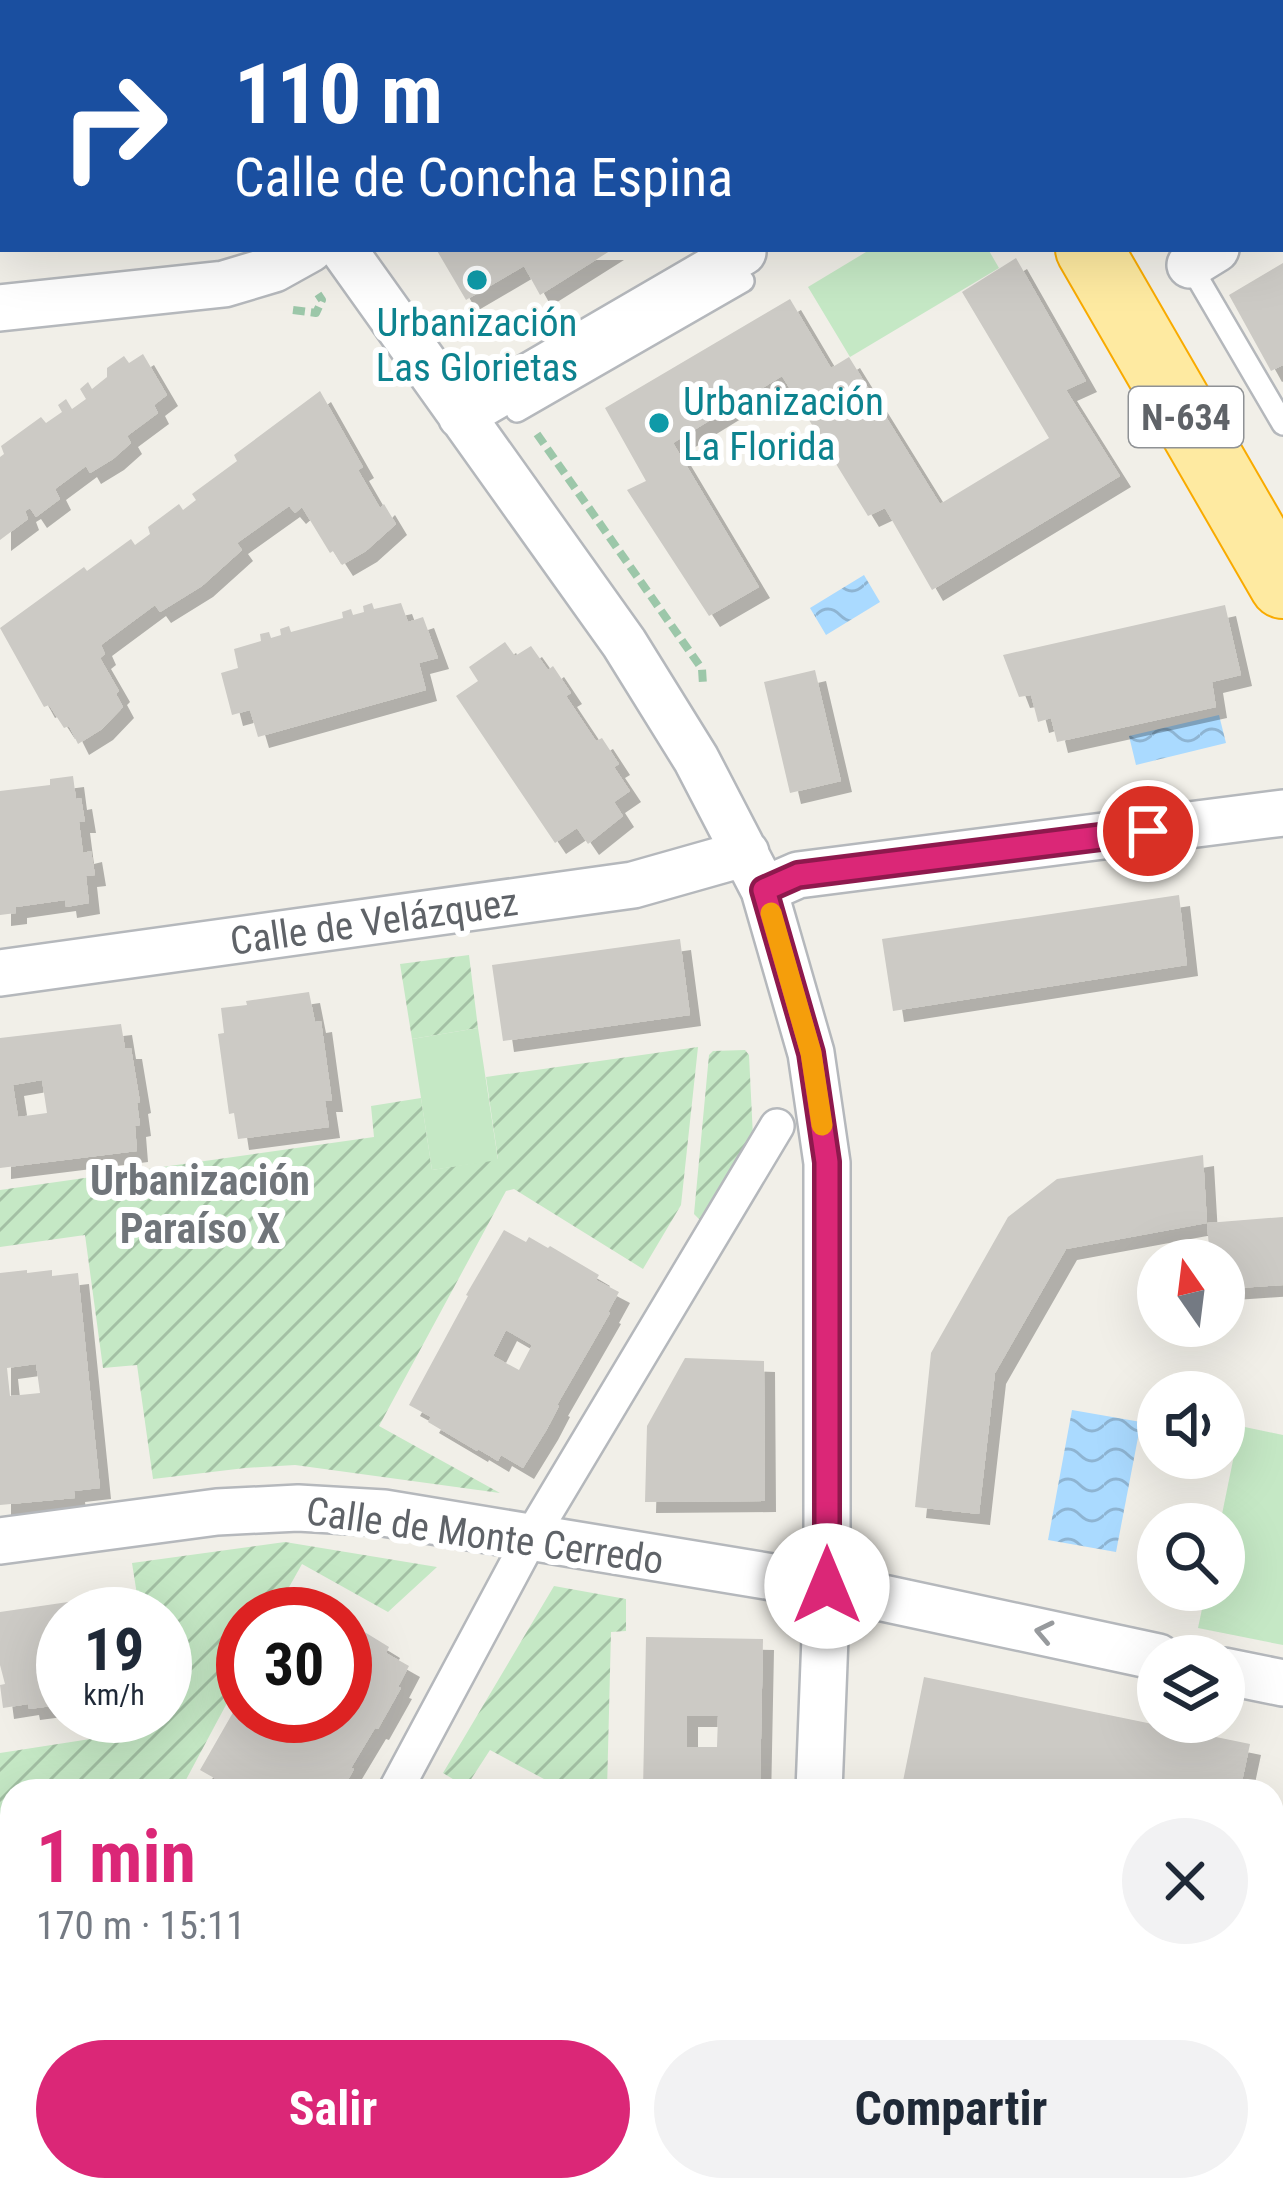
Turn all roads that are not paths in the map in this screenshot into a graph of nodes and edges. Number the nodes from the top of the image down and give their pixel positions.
1 (316, 252) edge
2 (319, 252) edge
3 (1091, 252) edge
4 (1203, 257) edge
5 (742, 265) edge
6 (0, 308) edge
7 (518, 411) dead end
8 (461, 416) junction
9 (1283, 424) edge
10 (1283, 585) edge
11 (1283, 813) edge
12 (755, 872) junction
13 (0, 973) edge
14 (777, 1126) dead end
15 (531, 1537) junction
16 (0, 1541) edge
17 (827, 1586) junction
18 (1137, 1652) edge
19 (1245, 1675) edge
20 (1283, 1683) edge
21 (401, 1779) edge
22 (819, 1779) edge

1 - 6 street
2 - 8 street
3 - 10 highway, N-634
4 - 9 lane
5 - 7 lane
5 - 8 street
8 - 12 street
11 - 12 street, Calle de Velázquez
12 - 13 street, Calle de Velázquez
12 - 17 street
14 - 15 street
15 - 16 street, Calle de Monte Cerredo
15 - 17 street, Calle de Monte Cerredo
15 - 21 street
18 -> 17 street, Calle de Monte Cerredo
17 - 22 street
19 - 20 street

